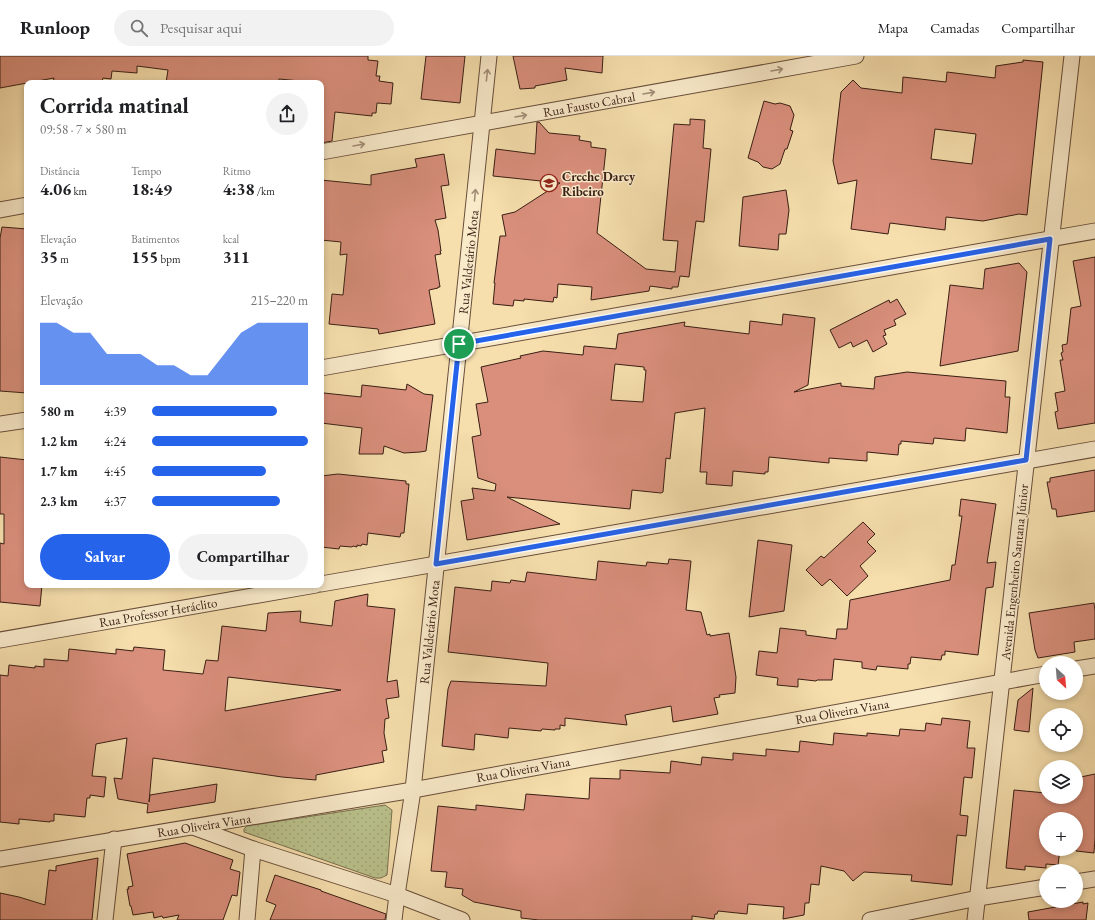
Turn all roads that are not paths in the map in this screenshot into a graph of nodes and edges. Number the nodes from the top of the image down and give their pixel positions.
1 (489, 56) edge
2 (856, 56) edge
3 (1072, 56) edge
4 (482, 123) junction
5 (324, 151) edge
6 (24, 206) edge
7 (0, 210) edge
8 (1095, 231) edge
9 (1050, 239) junction
10 (459, 344) junction
11 (324, 367) edge
12 (24, 420) edge
13 (0, 424) edge
14 (1095, 449) edge
15 (1026, 460) junction
16 (436, 564) junction
17 (324, 583) edge
18 (299, 588) edge
19 (0, 640) edge
20 (1095, 666) edge
21 (1083, 668) edge
22 (1039, 675) edge
23 (1003, 681) junction
24 (413, 790) junction
25 (193, 827) junction
26 (114, 839) junction
27 (253, 849) junction
28 (0, 859) edge
29 (1095, 879) edge
30 (1083, 881) edge
31 (1039, 888) edge
32 (397, 895) junction
33 (978, 898) junction
34 (105, 920) edge
35 (247, 920) edge
36 (394, 920) edge
37 (462, 920) edge
38 (870, 920) edge
39 (975, 920) edge

4 -> 1 street, Rua Valdetário Mota
4 -> 2 street, Rua Fausto Cabral
3 - 9 street, Avenida Engenheiro Santana Júnior
5 -> 4 street, Rua Fausto Cabral
10 -> 4 street, Rua Valdetário Mota
6 - 7 street
8 - 9 street
9 - 10 street
9 - 15 street, Avenida Engenheiro Santana Júnior
10 - 11 street
10 - 16 street, Rua Valdetário Mota
12 - 13 street
14 - 15 street
15 - 16 street
15 - 23 street, Avenida Engenheiro Santana Júnior
16 - 17 street
16 - 24 street, Rua Valdetário Mota
18 - 19 street, Rua Professor Heráclito
20 - 21 street
22 - 23 street, Rua Oliveira Viana
23 - 24 street, Rua Oliveira Viana
23 - 33 street, Avenida Engenheiro Santana Júnior
24 - 25 street, Rua Oliveira Viana
24 - 32 street, Rua Valdetário Mota
25 - 26 street, Rua Oliveira Viana
25 - 27 street
26 - 28 street, Rua Oliveira Viana
26 - 34 street
27 - 32 street
27 - 35 street
29 - 30 street
31 - 33 street
32 - 36 street, Rua Valdetário Mota
32 - 37 street
33 - 38 street
33 - 39 street, Avenida Engenheiro Santana Júnior

